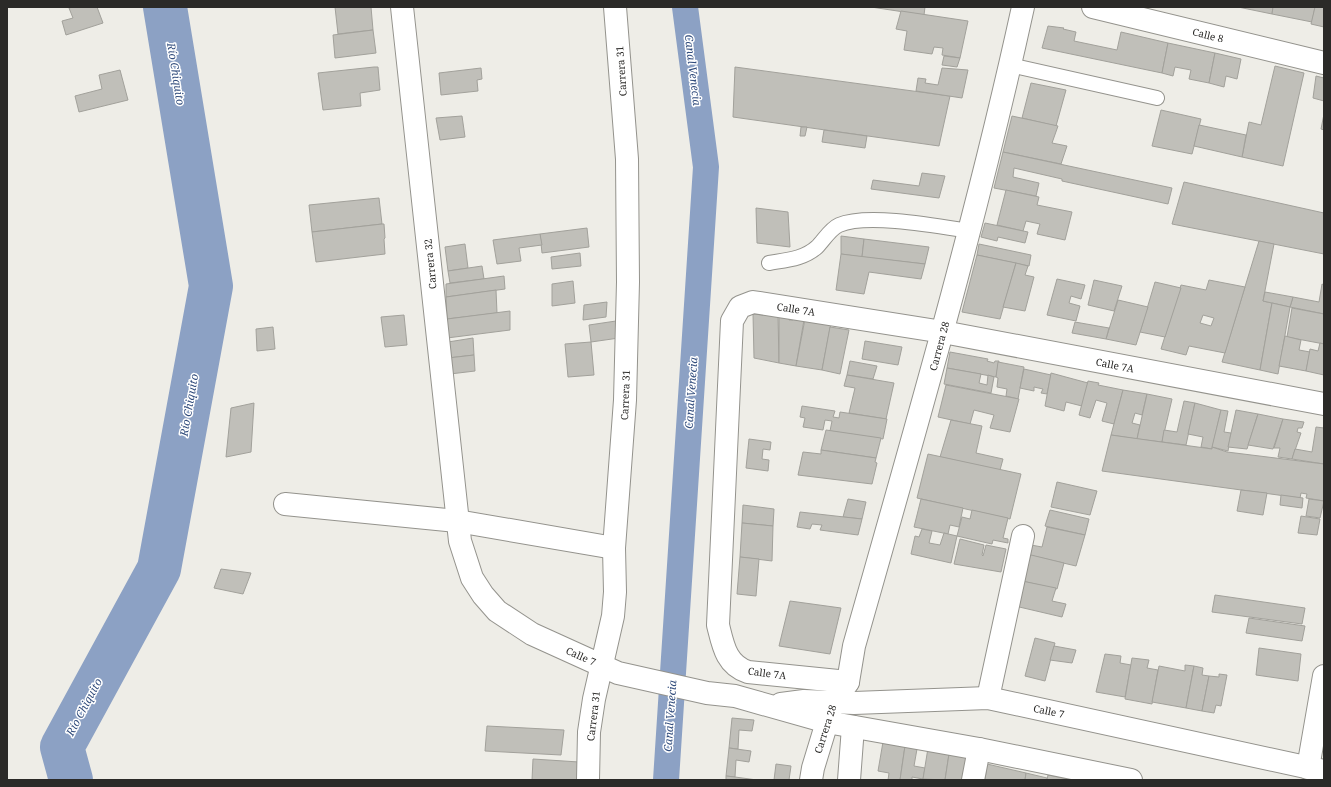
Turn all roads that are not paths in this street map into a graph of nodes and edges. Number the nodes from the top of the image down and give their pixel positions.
1 (402, 7) edge
2 (615, 7) edge
3 (1023, 7) edge
4 (1092, 7) edge
5 (1324, 63) edge
6 (1010, 65) junction
7 (1157, 98) dead end
8 (969, 231) junction
9 (769, 263) dead end
10 (943, 332) junction
11 (1324, 404) edge
12 (284, 504) dead end
13 (457, 521) junction
14 (1023, 536) dead end
15 (614, 548) junction
16 (610, 669) junction
17 (740, 669) junction
18 (1324, 676) edge
19 (735, 696) junction
20 (988, 698) junction
21 (841, 702) junction
22 (853, 727) junction
23 (978, 749) junction
24 (1316, 769) edge
25 (1117, 779) edge
26 (588, 780) edge
27 (811, 780) edge
28 (849, 780) edge
29 (973, 780) edge

1 - 13 street, Carrera 32
2 - 15 street, Carrera 31
3 - 6 street, Carrera 28
4 - 5 street, Calle 8
6 - 7 lane
6 - 8 street, Carrera 28
8 - 9 lane
8 - 10 street, Carrera 28
10 - 11 street, Calle 7A
10 - 17 street, Calle 7A
10 - 21 street, Carrera 28
12 - 13 street
13 - 15 street
13 - 16 street, Calle 7
14 - 20 street
15 - 16 street, Carrera 31
16 - 19 street, Calle 7
16 - 26 street, Carrera 31
17 - 19 street
17 - 21 street, Calle 7A
18 - 24 street
19 - 21 street, Calle 7
20 - 21 street, Calle 7
20 - 24 street, Calle 7
21 - 22 street, Calle 7
21 - 27 street, Carrera 28
22 - 23 street, Calle 7
22 - 28 street
23 - 25 street, Calle 7
23 - 29 street

